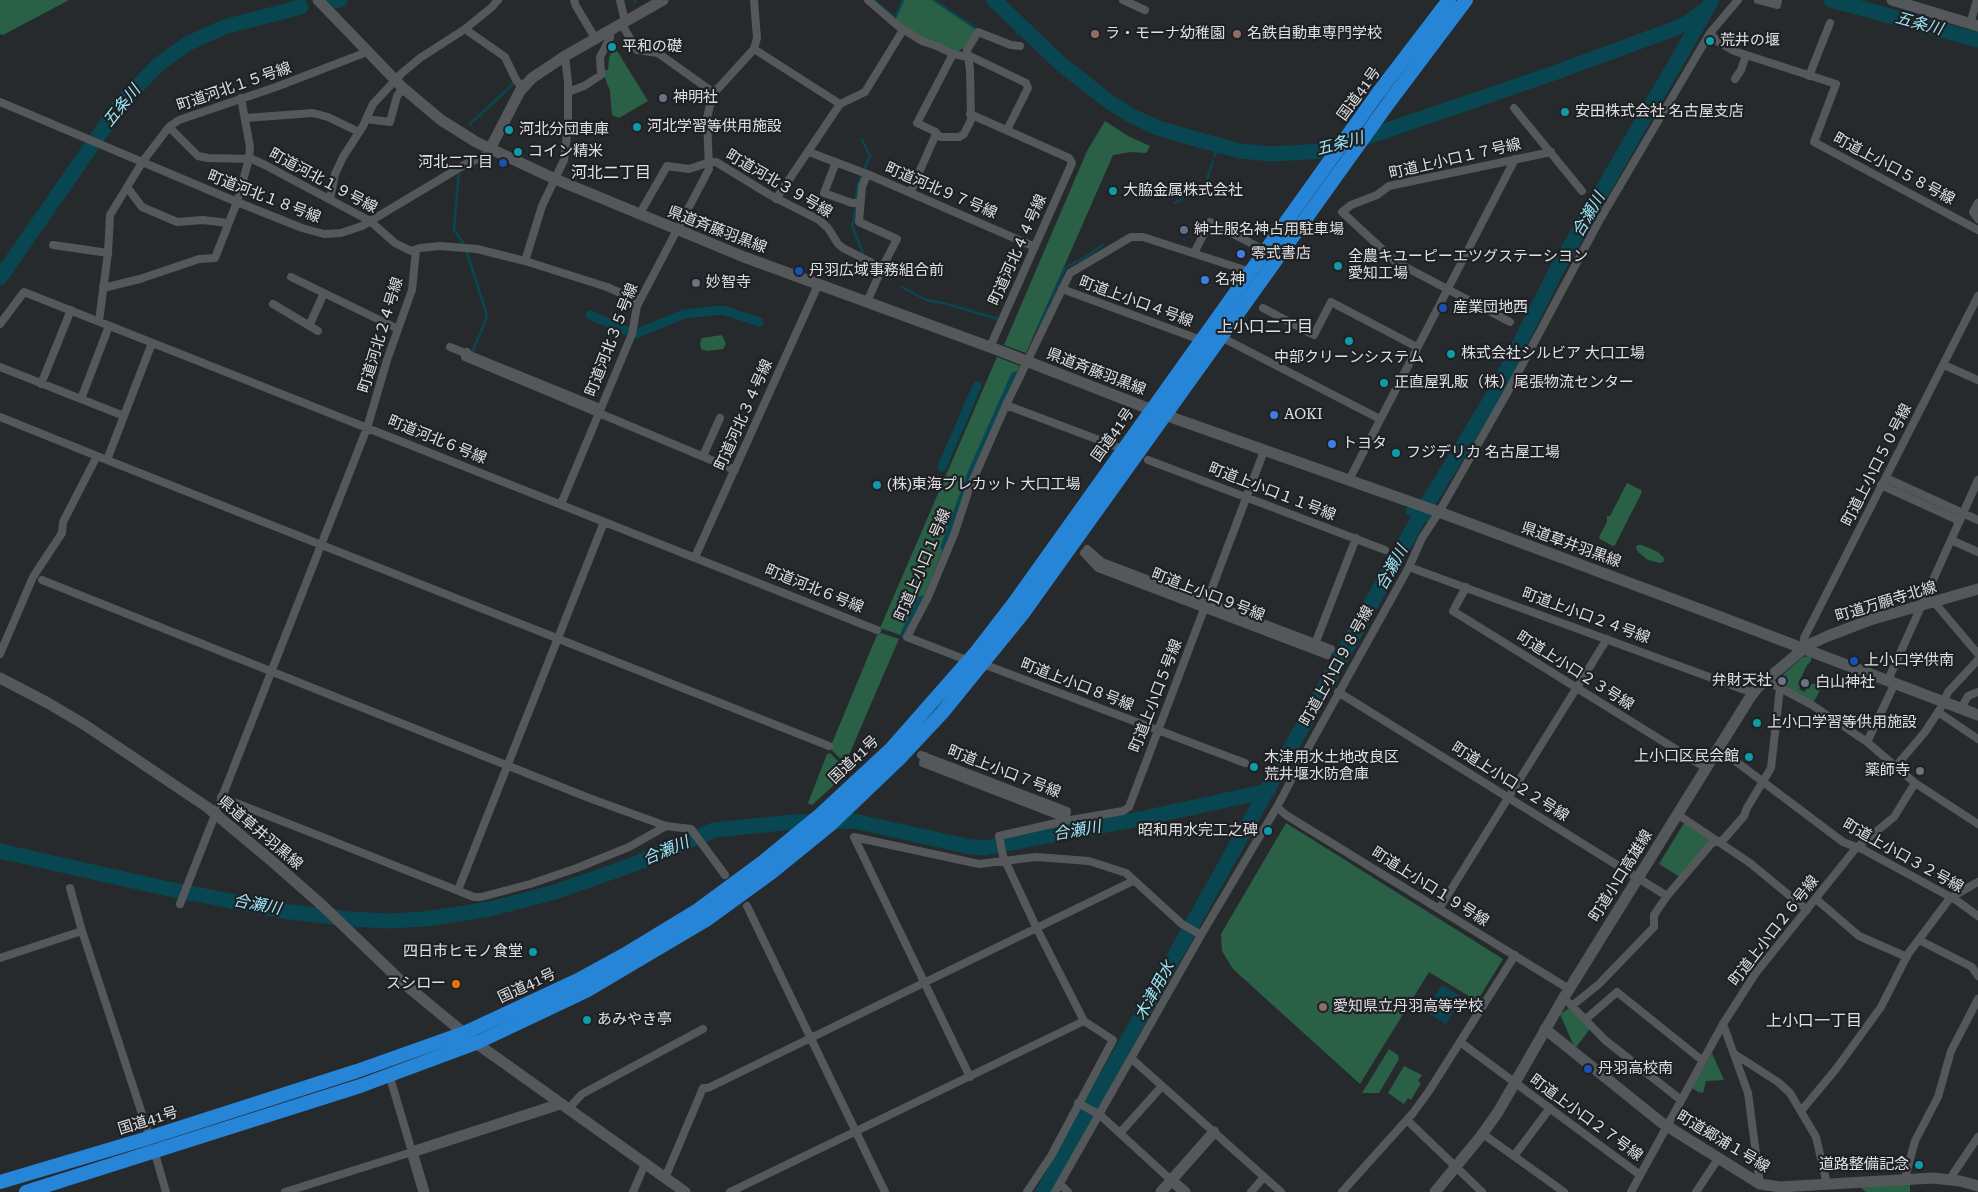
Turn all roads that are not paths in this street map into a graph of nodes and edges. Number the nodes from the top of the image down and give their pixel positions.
1 (318, 0) edge
2 (498, 0) edge
3 (504, 0) edge
4 (574, 0) edge
5 (620, 0) edge
6 (663, 0) edge
7 (754, 0) edge
8 (868, 0) edge
9 (1123, 0) edge
10 (1449, 0) edge
11 (1466, 0) edge
12 (1738, 0) edge
13 (1758, 0) edge
14 (1892, 0) edge
15 (1977, 0) edge
16 (1778, 1) edge
17 (1923, 5) edge
18 (1145, 10) dead end
19 (623, 22) junction
20 (1830, 23) dead end
21 (1974, 25) edge
22 (465, 29) junction
23 (610, 30) junction
24 (903, 30) junction
25 (1710, 33) junction
26 (595, 38) junction
27 (1020, 46) dead end
28 (754, 49) junction
29 (368, 52) junction
30 (953, 54) junction
31 (1746, 55) junction
32 (565, 56) junction
33 (968, 57) junction
34 (1809, 76) junction
35 (1735, 79) dead end
36 (400, 84) junction
37 (523, 88) junction
38 (568, 92) junction
39 (714, 93) junction
40 (241, 98) junction
41 (0, 102) edge
42 (840, 104) junction
43 (1514, 108) dead end
44 (970, 114) junction
45 (245, 118) junction
46 (366, 119) junction
47 (169, 127) junction
48 (1007, 130) junction
49 (359, 132) junction
50 (936, 134) junction
51 (490, 149) junction
52 (809, 152) junction
53 (1551, 152) junction
54 (248, 159) junction
55 (1515, 159) junction
56 (143, 161) junction
57 (710, 162) junction
58 (836, 162) junction
59 (867, 174) junction
60 (554, 179) junction
61 (126, 187) junction
62 (1582, 191) dead end
63 (910, 192) junction
64 (1313, 197) junction
65 (776, 198) junction
66 (330, 199) junction
67 (237, 202) junction
68 (859, 203) junction
69 (1978, 203) edge
70 (639, 215) junction
71 (1978, 219) edge
72 (370, 221) junction
73 (228, 223) junction
74 (1978, 230) edge
75 (677, 231) junction
76 (53, 245) dead end
77 (1035, 246) junction
78 (416, 250) junction
79 (1266, 251) junction
80 (108, 253) junction
81 (1194, 253) junction
82 (525, 261) junction
83 (882, 268) junction
84 (1251, 272) junction
85 (291, 277) dead end
86 (818, 284) junction
87 (104, 288) junction
88 (1062, 289) junction
89 (1447, 290) junction
90 (324, 293) junction
91 (1978, 296) edge
92 (639, 301) junction
93 (867, 302) junction
94 (273, 304) dead end
95 (1262, 308) dead end
96 (71, 310) junction
97 (99, 322) junction
98 (1510, 322) dead end
99 (0, 324) edge
100 (109, 326) junction
101 (309, 326) junction
102 (398, 329) junction
103 (318, 331) dead end
104 (1221, 337) junction
105 (1201, 340) junction
106 (152, 343) junction
107 (450, 347) dead end
108 (990, 347) junction
109 (1417, 347) junction
110 (1028, 362) junction
111 (1944, 365) junction
112 (0, 367) edge
113 (1978, 380) edge
114 (42, 384) junction
115 (81, 399) junction
116 (1006, 405) junction
117 (599, 410) junction
118 (1150, 410) junction
119 (1165, 415) junction
120 (124, 416) junction
121 (0, 418) edge
122 (720, 418) dead end
123 (1380, 419) junction
124 (367, 428) junction
125 (1123, 450) junction
126 (1264, 451) junction
127 (97, 456) junction
128 (703, 456) junction
129 (107, 460) junction
130 (1148, 460) dead end
131 (735, 470) junction
132 (1349, 480) junction
133 (1978, 480) edge
134 (1883, 482) junction
135 (1246, 497) junction
136 (561, 504) junction
137 (1439, 512) junction
138 (1961, 517) junction
139 (1978, 520) edge
140 (604, 522) junction
141 (1356, 538) junction
142 (1951, 540) junction
143 (321, 545) junction
144 (1385, 550) dead end
145 (1086, 551) dead end
146 (1978, 552) edge
147 (695, 557) junction
148 (1408, 567) junction
149 (42, 580) dead end
150 (1466, 587) junction
151 (1978, 589) edge
152 (1934, 602) junction
153 (1205, 605) junction
154 (1922, 605) junction
155 (877, 630) dead end
156 (558, 639) junction
157 (1607, 639) junction
158 (1316, 644) junction
159 (1805, 648) junction
160 (0, 654) edge
161 (1978, 654) edge
162 (1978, 660) edge
163 (969, 661) junction
164 (983, 664) junction
165 (271, 671) junction
166 (0, 678) edge
167 (1765, 680) junction
168 (1891, 681) junction
169 (1576, 688) junction
170 (1780, 688) junction
171 (1338, 692) junction
172 (1978, 692) edge
173 (1753, 693) junction
174 (1941, 707) junction
175 (1961, 708) junction
176 (1978, 715) edge
177 (1158, 730) junction
178 (1978, 740) edge
179 (1867, 742) junction
180 (829, 746) dead end
181 (1718, 748) junction
182 (923, 756) dead end
183 (1245, 763) dead end
184 (507, 766) junction
185 (1896, 766) junction
186 (1706, 768) junction
187 (1763, 781) junction
188 (1915, 783) junction
189 (221, 797) junction
190 (1509, 797) junction
191 (1277, 807) junction
192 (215, 814) junction
193 (1677, 814) junction
194 (1065, 820) junction
195 (1978, 824) edge
196 (666, 826) junction
197 (1719, 842) junction
198 (1856, 848) junction
199 (1004, 857) junction
200 (725, 875) dead end
201 (1638, 877) junction
202 (1133, 881) junction
203 (1978, 882) edge
204 (70, 888) dead end
205 (458, 890) junction
206 (1667, 896) junction
207 (1950, 898) junction
208 (1816, 899) junction
209 (180, 904) dead end
210 (747, 906) dead end
211 (1439, 909) junction
212 (1807, 910) junction
213 (1978, 916) edge
214 (1037, 929) junction
215 (82, 932) junction
216 (1200, 933) junction
217 (1919, 940) junction
218 (1515, 955) junction
219 (1907, 957) junction
220 (0, 958) edge
221 (628, 960) junction
222 (1978, 976) edge
223 (925, 983) junction
224 (1568, 997) junction
225 (1978, 999) edge
226 (1586, 1019) junction
227 (1084, 1021) junction
228 (1723, 1024) junction
229 (703, 1029) dead end
230 (1545, 1029) junction
231 (464, 1032) junction
232 (811, 1038) junction
233 (1460, 1042) junction
234 (476, 1043) junction
235 (1736, 1055) junction
236 (1132, 1059) junction
237 (1703, 1060) junction
238 (389, 1074) junction
239 (970, 1077) junction
240 (1515, 1083) junction
241 (1162, 1086) junction
242 (1681, 1100) junction
243 (1078, 1103) junction
244 (564, 1107) junction
245 (1550, 1108) junction
246 (1802, 1111) junction
247 (1100, 1115) junction
248 (1408, 1121) junction
249 (1667, 1126) junction
250 (856, 1130) junction
251 (148, 1132) dead end
252 (1214, 1132) junction
253 (1120, 1133) junction
254 (1482, 1135) junction
255 (1978, 1137) edge
256 (412, 1152) junction
257 (1514, 1156) junction
258 (156, 1157) dead end
259 (1718, 1159) junction
260 (645, 1164) junction
261 (1456, 1168) junction
262 (1640, 1175) junction
263 (1264, 1177) junction
264 (665, 1178) junction
265 (1906, 1179) junction
266 (1951, 1179) junction
267 (1172, 1180) junction
268 (0, 1182) edge
269 (1060, 1184) junction
270 (1760, 1184) junction
271 (1832, 1186) edge
272 (1978, 1186) edge
273 (26, 1192) edge
274 (166, 1192) edge
275 (285, 1192) edge
276 (424, 1192) edge
277 (632, 1192) edge
278 (685, 1192) edge
279 (730, 1192) edge
280 (886, 1192) edge
281 (1028, 1192) edge
282 (1055, 1192) edge
283 (1068, 1192) edge
284 (1161, 1192) edge
285 (1184, 1192) edge
286 (1251, 1192) edge
287 (1281, 1192) edge
288 (1344, 1192) edge
289 (1435, 1192) edge
290 (1482, 1192) edge
291 (1564, 1192) edge
292 (1631, 1192) edge
293 (1696, 1192) edge

1 - 29 main road, 県道斉藤羽黒線
2 - 3 street
2 - 22 street
4 - 26 street
5 - 19 street
6 - 19 main road
7 - 28 street
8 - 24 street
9 - 18 street
10 - 64 highway, 国道41号
11 - 64 highway, 国道41号
12 - 25 street, 町道上小口９８号線
13 - 16 street
14 - 17 main road
15 - 21 street
17 - 21 main road
19 - 23 main road
19 - 39 street
20 - 34 street
22 - 36 street
22 - 37 street
23 - 26 main road
23 - 38 street
24 - 30 street
24 - 42 street
25 - 31 street, 町道上小口５８号線
25 - 137 street, 町道上小口９８号線
26 - 32 main road
27 - 33 street
28 - 39 street, 町道河北３５号線
28 - 42 street
29 - 36 main road, 県道斉藤羽黒線
29 - 40 street, 町道河北１５号線
30 - 33 street
30 - 50 street
31 - 34 street, 町道上小口５８号線
31 - 35 street
32 - 37 main road
32 - 38 street
33 - 44 street
33 - 48 street
34 - 74 street, 町道上小口５８号線
36 - 46 street
36 - 46 street
36 - 51 main road, 県道斉藤羽黒線
37 - 51 main road
38 - 60 street
39 - 57 street, 町道河北３５号線
40 - 45 street
40 - 47 street, 町道河北１５号線
41 - 56 street, 町道河北１８号線
42 - 52 street
43 - 53 street
44 - 48 street
44 - 50 street
45 - 49 street
45 - 54 street
46 - 49 street
47 - 54 street, 町道河北１９号線
47 - 56 street, 町道河北１５号線
48 - 77 street, 町道河北４４号線
49 - 66 street
50 - 63 street
51 - 60 main road, 県道斉藤羽黒線
51 - 72 street, 町道河北１８号線
52 - 58 street
52 - 65 street
53 - 55 street, 町道上小口１７号線
53 - 62 street
54 - 66 street, 町道河北１９号線
54 - 67 street
55 - 89 street
55 - 89 street, 町道上小口１７号線
56 - 61 street, 町道河北１５号線
56 - 67 street, 町道河北１８号線
57 - 65 street, 町道河北３９号線
57 - 70 street, 町道河北３９号線
57 - 75 street, 町道河北３５号線
58 - 59 street
58 - 68 street
59 - 63 street, 町道河北９７号線
59 - 68 street, 町道河北９７号線
60 - 70 main road, 県道斉藤羽黒線
60 - 82 street
61 - 73 street
61 - 80 street, 町道河北１５号線
63 - 77 street, 町道河北９７号線
64 - 79 highway, 国道41号
64 - 104 highway, 国道41号
65 - 83 street, 町道河北３９号線
66 - 72 street, 町道河北１９号線
67 - 72 street, 町道河北１８号線
67 - 73 street
68 - 83 street, 町道河北９７号線
69 - 71 street
70 - 75 main road, 県道斉藤羽黒線
72 - 78 street, 町道河北１９号線
73 - 87 street
75 - 86 main road, 県道斉藤羽黒線
75 - 92 street, 町道河北３５号線
76 - 80 street
77 - 108 street, 町道河北４４号線
78 - 82 street, 町道河北１９号線
78 - 102 street, 町道河北２４号線
79 - 81 street
79 - 84 highway, 国道41号
80 - 87 street, 町道河北１５号線
81 - 84 street, 町道上小口１号線
81 - 88 street, 町道上小口１号線
82 - 92 street, 町道河北１９号線
83 - 93 street
84 - 105 highway, 国道41号
85 - 90 street
86 - 93 main road, 県道斉藤羽黒線
86 - 131 street, 町道河北３４号線
87 - 97 street, 町道河北１５号線
88 - 105 street, 町道上小口４号線
88 - 110 street, 町道上小口１号線
89 - 98 street
89 - 109 street
90 - 101 street
90 - 102 street
91 - 111 street, 町道上小口５０号線
92 - 117 street, 町道河北３５号線
93 - 108 main road, 県道斉藤羽黒線
94 - 101 street
95 - 109 street
96 - 97 street, 町道河北６号線
96 - 99 street, 町道河北６号線
96 - 114 street
97 - 100 street, 町道河北６号線
100 - 106 street, 町道河北６号線
100 - 115 street
101 - 103 street
102 - 124 street, 町道河北２４号線
104 - 119 highway, 国道41号
104 - 123 street
105 - 118 highway, 国道41号
106 - 120 street
106 - 124 street, 町道河北６号線
107 - 117 street
108 - 110 main road, 県道斉藤羽黒線
109 - 123 street
110 - 116 street, 町道上小口１号線
110 - 118 main road, 県道斉藤羽黒線
111 - 113 street
111 - 134 street, 町道上小口５０号線
112 - 114 street
114 - 115 street
115 - 120 street
116 - 125 street
116 - 163 street, 町道上小口１号線
117 - 128 street
117 - 136 street, 町道河北３５号線
118 - 119 main road, 県道草井羽黒線
118 - 125 highway, 国道41号
119 - 126 main road, 県道草井羽黒線
119 - 164 highway, 国道41号
120 - 129 street
121 - 127 street
122 - 128 street
123 - 132 street
124 - 136 street, 町道河北６号線
124 - 143 street, 町道河北２４号線
125 - 163 highway, 国道41号
126 - 132 main road, 県道草井羽黒線
126 - 135 street, 町道上小口５号線
127 - 129 street
127 - 160 street
128 - 131 street
129 - 143 street
130 - 135 street, 町道上小口１１号線
131 - 147 street, 町道河北３４号線
132 - 137 main road, 県道草井羽黒線
133 - 138 street
134 - 138 street
134 - 159 street, 町道上小口５０号線
135 - 141 street, 町道上小口１１号線
135 - 153 street, 町道上小口５号線
136 - 140 street, 町道河北６号線
137 - 148 street, 町道上小口９８号線
137 - 159 main road, 県道草井羽黒線
138 - 139 street
138 - 142 street
140 - 147 street, 町道河北６号線
140 - 156 street
141 - 144 street, 町道上小口１１号線
141 - 158 street
142 - 146 street
142 - 154 street
143 - 156 street
143 - 165 street, 町道河北２４号線
145 - 153 street
147 - 155 street, 町道河北６号線
148 - 150 street, 町道上小口２４号線
148 - 171 street, 町道上小口９８号線
149 - 165 street
150 - 157 street, 町道上小口２４号線
150 - 169 street, 町道上小口２３号線
151 - 152 main road, 町道万願寺北線
152 - 154 main road, 町道万願寺北線
152 - 161 street
153 - 158 street
153 - 158 street, 町道上小口９号線
153 - 177 street, 町道上小口５号線
154 - 159 main road, 町道万願寺北線
154 - 168 street
156 - 180 street
156 - 184 street
157 - 169 street
157 - 173 street, 町道上小口２４号線
159 - 167 main road, 町道小口高雄線
159 - 168 main road, 県道草井羽黒線
162 - 174 street
163 - 221 highway, 国道41号
164 - 177 street, 町道上小口８号線
164 - 221 highway, 国道41号
165 - 184 street
165 - 189 street, 町道河北２４号線
166 - 192 main road, 県道草井羽黒線
167 - 170 street
167 - 173 main road, 町道小口高雄線
168 - 174 main road, 県道草井羽黒線
168 - 179 street
169 - 186 street, 町道上小口２３号線
169 - 190 street
170 - 179 street
170 - 187 street
171 - 190 street, 町道上小口２２号線
171 - 191 street, 町道上小口９８号線
172 - 175 street
173 - 181 main road, 町道小口高雄線
174 - 175 main road, 県道草井羽黒線
174 - 178 street
174 - 185 street
175 - 176 main road, 県道草井羽黒線
177 - 183 street, 町道上小口８号線
177 - 194 street, 町道上小口５号線
179 - 185 street
181 - 186 main road, 町道小口高雄線
181 - 187 street, 町道上小口３２号線
182 - 194 street
184 - 196 street
184 - 205 street
185 - 188 street
186 - 193 main road, 町道小口高雄線
187 - 197 street
187 - 198 street, 町道上小口３２号線
188 - 195 street
188 - 198 street, 町道上小口２６号線
189 - 192 street, 町道河北２４号線
189 - 205 street
190 - 201 street, 町道上小口２２号線
190 - 211 street
191 - 211 street, 町道上小口１９号線
191 - 216 street, 町道上小口９８号線
192 - 209 street, 町道河北２４号線
192 - 231 main road, 県道草井羽黒線
193 - 197 street
193 - 201 main road, 町道小口高雄線
194 - 199 street, 町道上小口５号線
196 - 200 street
196 - 205 street
197 - 206 street
197 - 212 street
198 - 207 street, 町道上小口３２号線
198 - 208 street, 町道上小口２６号線
199 - 202 street
199 - 214 street, 町道上小口５号線
199 - 223 street
201 - 206 street, 町道上小口２２号線
201 - 224 main road, 町道小口高雄線
202 - 214 street
202 - 216 street
203 - 207 street
204 - 215 street
206 - 224 street
207 - 213 street, 町道上小口３２号線
207 - 217 street
208 - 212 street, 町道上小口２６号線
208 - 219 street
210 - 232 street
211 - 218 street, 町道上小口１９号線
212 - 228 street, 町道上小口２６号線
214 - 223 street
214 - 227 street, 町道上小口５号線
215 - 220 street
215 - 251 street
216 - 236 street, 町道上小口９８号線
217 - 219 street
217 - 222 street
218 - 224 street, 町道上小口１９号線
218 - 233 street
219 - 246 street
221 - 231 highway, 国道41号
221 - 234 highway, 国道41号
223 - 232 street
223 - 239 street
224 - 226 street, 町道上小口１９号線
224 - 230 main road, 町道小口高雄線
225 - 265 street
226 - 237 street
226 - 242 street, 町道上小口１９号線
227 - 239 street
227 - 243 street
228 - 235 street
228 - 237 street, 町道上小口２６号線
229 - 244 street
230 - 240 main road, 町道小口高雄線
230 - 249 main road, 町道郷浦１号線
231 - 234 main road, 県道草井羽黒線
231 - 268 highway, 国道41号
232 - 250 street
232 - 264 street
233 - 240 street, 町道上小口２７号線
233 - 248 street
234 - 238 highway, 国道41号
234 - 244 main road, 県道草井羽黒線
235 - 246 street
235 - 270 street
236 - 241 street
236 - 247 street, 町道上小口９８号線
237 - 242 street, 町道上小口２６号線
238 - 256 street
238 - 273 highway, 国道41号
239 - 250 street
240 - 245 street, 町道上小口２７号線
240 - 254 main road, 町道小口高雄線
241 - 252 street
241 - 253 street
242 - 249 street, 町道上小口２６号線
243 - 247 street
243 - 281 street
244 - 256 main road
244 - 260 main road, 県道草井羽黒線
245 - 257 street
245 - 262 street, 町道上小口２７号線
246 - 271 street
247 - 253 street
247 - 269 street, 町道上小口９８号線
248 - 261 street
248 - 288 street
249 - 259 main road, 町道郷浦１号線
249 - 262 street, 町道上小口２６号線
250 - 279 street
250 - 280 street
252 - 263 street
252 - 267 main road
253 - 267 street
254 - 257 street
254 - 261 main road, 町道小口高雄線
255 - 266 street
256 - 275 street
256 - 276 main road
257 - 291 street
258 - 274 street
259 - 270 main road, 町道郷浦１号線
259 - 293 street
260 - 264 main road, 県道草井羽黒線
260 - 277 street
261 - 289 main road, 町道小口高雄線
261 - 290 street
262 - 292 street, 町道上小口２６号線
263 - 286 street
263 - 287 street
264 - 278 main road, 県道草井羽黒線
265 - 266 main road, 町道郷浦１号線
265 - 271 main road, 町道郷浦１号線
266 - 272 main road, 町道郷浦１号線
267 - 284 main road
267 - 285 main road
269 - 282 street, 町道上小口９８号線
269 - 283 street
270 - 271 main road, 町道郷浦１号線

